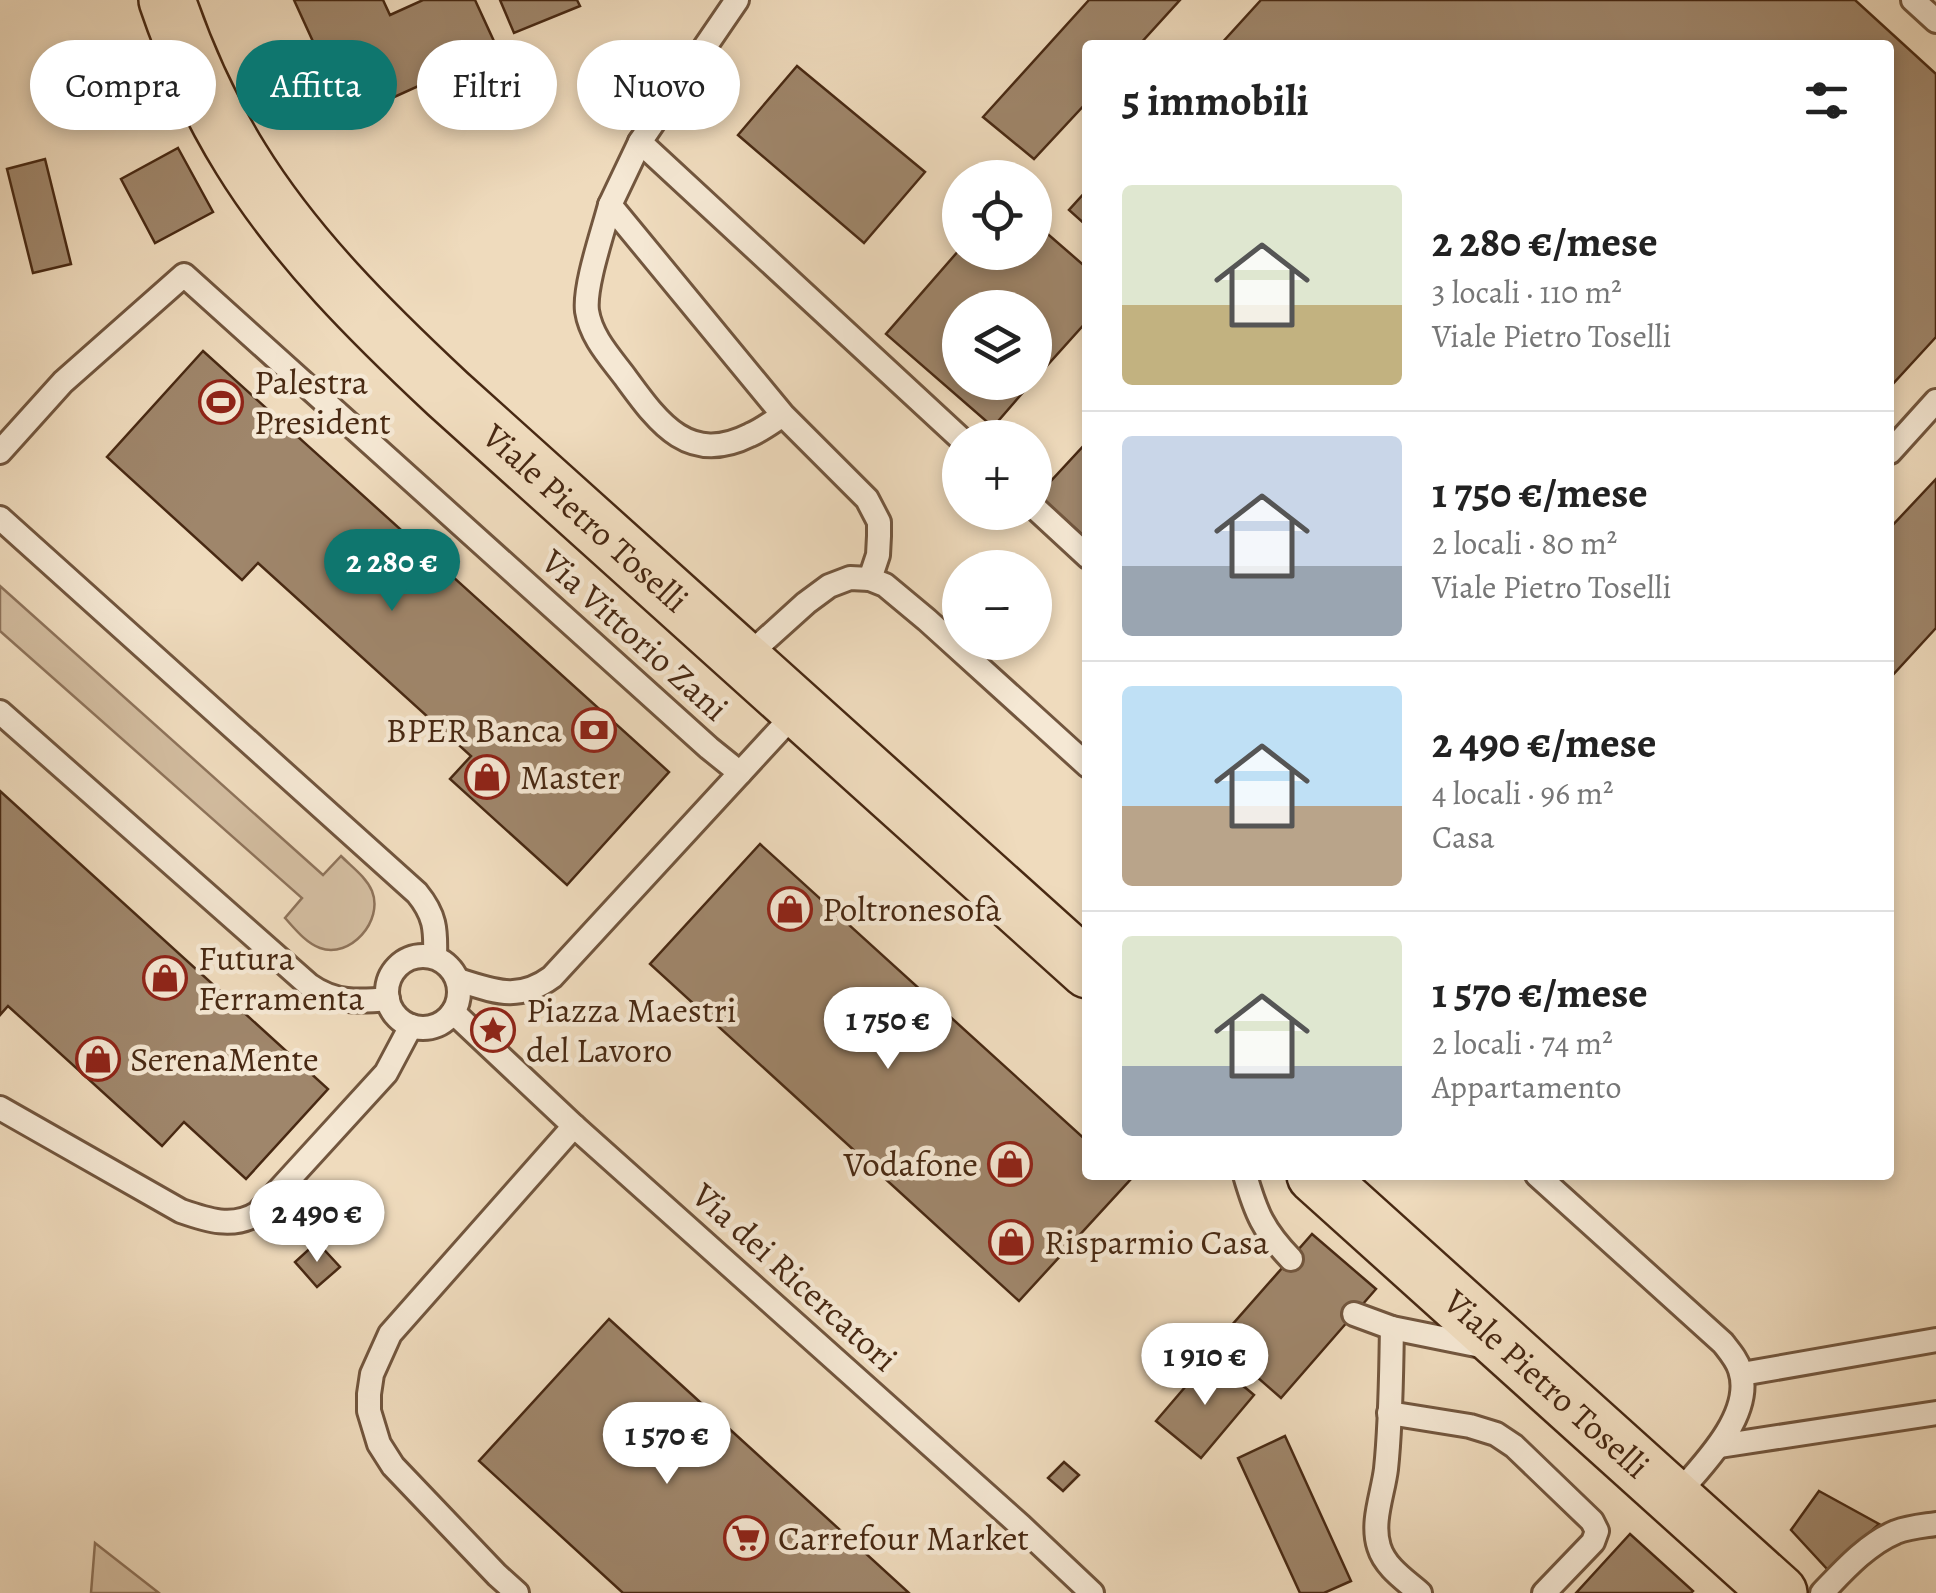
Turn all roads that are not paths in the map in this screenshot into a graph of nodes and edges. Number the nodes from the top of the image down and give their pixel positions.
1 (167, 0) edge
2 (737, 0) edge
3 (1913, 0) edge
4 (1936, 21) edge
5 (640, 142) junction
6 (610, 205) junction
7 (1936, 401) edge
8 (783, 415) junction
9 (942, 421) edge
10 (1894, 448) edge
11 (0, 452) edge
12 (0, 518) edge
13 (1052, 523) edge
14 (1082, 551) edge
15 (870, 579) junction
16 (744, 660) junction
17 (799, 709) junction
18 (0, 712) edge
19 (1082, 761) edge
20 (740, 774) junction
21 (434, 957) junction
22 (1082, 965) edge
23 (458, 980) junction
24 (388, 998) junction
25 (454, 1012) junction
26 (411, 1026) junction
27 (0, 1108) edge
28 (574, 1126) junction
29 (1246, 1180) edge
30 (1320, 1180) edge
31 (1544, 1180) edge
32 (1290, 1259) dead end
33 (1354, 1314) dead end
34 (1392, 1328) junction
35 (1936, 1340) edge
36 (1510, 1352) junction
37 (1742, 1374) junction
38 (1389, 1412) junction
39 (1936, 1413) edge
40 (1718, 1446) junction
41 (1673, 1499) junction
42 (1936, 1524) edge
43 (517, 1593) edge
44 (1092, 1593) edge
45 (1420, 1593) edge
46 (1544, 1593) edge
47 (1780, 1593) edge
48 (1822, 1593) edge

1 - 16 main road, Viale Pietro Toselli
2 - 5 lane
3 - 4 lane
5 - 6 lane
5 - 9 lane
6 - 8 lane
6 - 8 lane
7 - 10 lane
8 - 15 lane
11 - 20 lane, Via Vittorio Zani
12 - 21 lane
13 - 14 lane
15 - 16 lane
15 - 19 lane
16 - 17 main road, Viale Pietro Toselli
17 - 20 lane
17 - 22 main road, Viale Pietro Toselli
18 - 24 lane
20 - 23 lane
21 - 23 lane
21 - 24 lane
23 - 25 lane
24 - 26 lane
25 - 26 lane
25 - 28 lane, Via dei Ricercatori
26 - 27 lane
28 - 43 lane
28 - 44 lane, Via dei Ricercatori
29 - 32 lane
30 - 36 main road, Viale Pietro Toselli
31 - 37 lane
33 - 34 lane
34 - 36 lane
34 - 38 lane
35 - 37 lane
36 - 41 main road, Viale Pietro Toselli
37 - 40 lane
38 - 45 lane
38 - 46 lane
39 - 40 lane
40 - 41 lane
41 - 47 main road, Viale Pietro Toselli
42 - 48 lane

